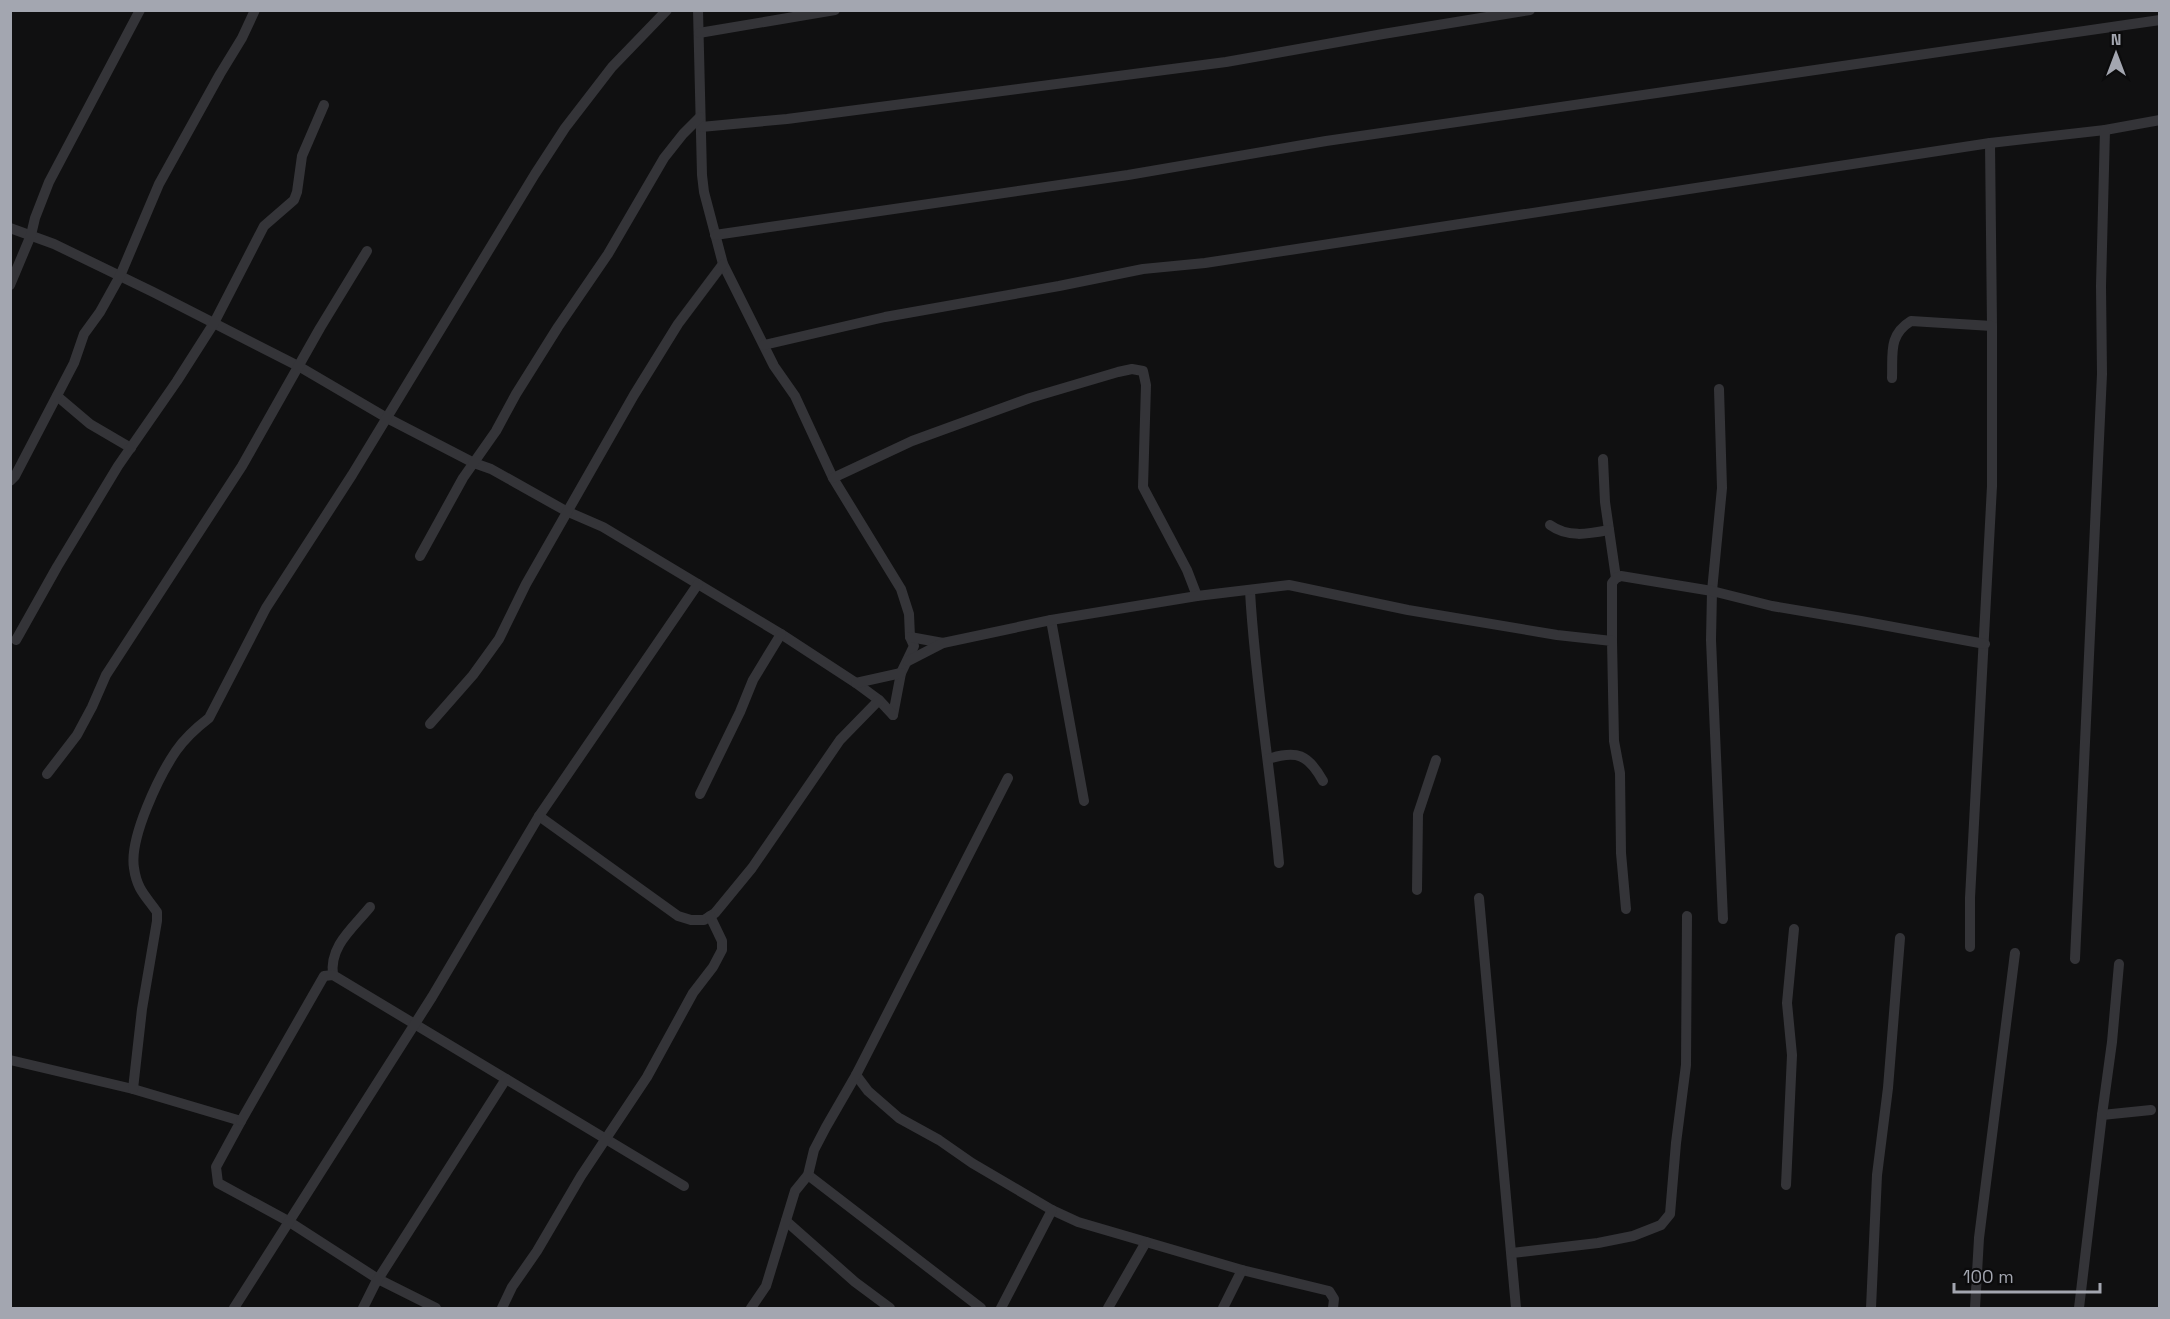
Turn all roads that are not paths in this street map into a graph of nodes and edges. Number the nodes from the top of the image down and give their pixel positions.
1 (140, 10) edge
2 (255, 10) edge
3 (667, 10) edge
4 (698, 10) edge
5 (835, 10) edge
6 (1530, 10) edge
7 (2160, 20) edge
8 (699, 33) junction
9 (324, 105) dead end
10 (2160, 120) edge
11 (700, 122) junction
12 (2105, 130) junction
13 (1990, 143) junction
14 (10, 228) edge
15 (31, 235) junction
16 (715, 235) junction
17 (367, 251) dead end
18 (723, 264) junction
19 (120, 276) junction
20 (10, 285) edge
21 (214, 323) junction
22 (1992, 326) junction
23 (764, 345) junction
24 (300, 367) junction
25 (1892, 378) dead end
26 (1719, 389) dead end
27 (57, 396) junction
28 (387, 418) junction
29 (131, 448) junction
30 (1603, 459) dead end
31 (474, 463) junction
32 (833, 478) junction
33 (10, 481) edge
34 (566, 512) junction
35 (1550, 525) dead end
36 (1609, 530) junction
37 (420, 556) dead end
38 (1616, 578) junction
39 (698, 584) junction
40 (1250, 591) junction
41 (1712, 591) junction
42 (1197, 596) junction
43 (1051, 620) junction
44 (781, 634) junction
45 (910, 637) junction
46 (16, 640) dead end
47 (1612, 641) junction
48 (943, 644) junction
49 (1985, 644) junction
50 (908, 661) junction
51 (901, 673) junction
52 (856, 683) junction
53 (879, 700) junction
54 (430, 724) dead end
55 (1268, 759) junction
56 (1436, 760) dead end
57 (47, 774) dead end
58 (1008, 778) dead end
59 (1323, 781) dead end
60 (700, 794) dead end
61 (1084, 801) dead end
62 (539, 816) junction
63 (1280, 863) dead end
64 (1417, 890) dead end
65 (1479, 898) dead end
66 (370, 906) dead end
67 (1626, 909) dead end
68 (710, 916) junction
69 (1687, 916) dead end
70 (1723, 919) dead end
71 (1794, 928) dead end
72 (1900, 938) dead end
73 (1970, 947) dead end
74 (2015, 953) dead end
75 (2075, 959) dead end
76 (2119, 964) dead end
77 (333, 975) junction
78 (414, 1025) junction
79 (10, 1060) edge
80 (856, 1075) junction
81 (506, 1080) junction
82 (133, 1089) junction
83 (2151, 1110) dead end
84 (2102, 1115) junction
85 (241, 1121) junction
86 (607, 1139) junction
87 (808, 1175) junction
88 (1786, 1185) dead end
89 (684, 1186) dead end
90 (1052, 1210) junction
91 (288, 1221) junction
92 (786, 1221) junction
93 (1146, 1242) junction
94 (1512, 1253) junction
95 (1242, 1270) junction
96 (378, 1279) junction
97 (234, 1308) edge
98 (363, 1308) edge
99 (436, 1308) edge
100 (502, 1308) edge
101 (751, 1308) edge
102 (890, 1308) edge
103 (981, 1308) edge
104 (1001, 1308) edge
105 (1108, 1308) edge
106 (1223, 1308) edge
107 (1333, 1308) edge
108 (1516, 1308) edge
109 (1871, 1308) edge
110 (1975, 1308) edge
111 (2079, 1308) edge

1 - 15 street
2 - 19 street
3 - 28 street
4 - 8 street
5 - 8 street
6 - 11 street
7 - 16 street
8 - 11 street
9 - 21 street
10 - 12 street
11 - 16 street
11 - 31 street
12 - 13 street
12 - 75 street
13 - 22 street
13 - 23 street
14 - 15 street
15 - 19 street
15 - 20 street
16 - 18 street
17 - 24 street
18 - 23 street
18 - 34 street
19 - 21 street
19 - 27 street
21 - 24 street
21 - 29 street
22 - 25 street
22 - 49 street
23 - 32 street
24 - 28 street
24 - 57 street
26 - 41 street
27 - 29 street
27 - 33 street
28 - 31 street
28 - 82 street
29 - 46 street
30 - 36 street
31 - 34 street
31 - 37 street
32 - 42 street
32 - 45 street
34 - 39 street
34 - 54 street
35 - 36 street
36 - 38 street
38 - 41 street
38 - 47 street
39 - 44 street
39 - 62 street
40 - 42 street
40 - 47 street
40 - 55 street
41 - 49 street
41 - 70 street
42 - 43 street
43 - 48 street
43 - 61 street
44 - 52 street
44 - 60 street
45 - 48 street
45 - 50 street
47 - 67 street
48 - 50 street
49 - 73 street
50 - 51 street
51 - 52 street
51 - 53 street
52 - 53 street
53 - 68 street
55 - 59 street
55 - 63 street
56 - 64 street
58 - 80 street
62 - 68 street
62 - 78 street
65 - 94 street
66 - 77 street
68 - 86 street
69 - 94 street
71 - 88 street
72 - 109 street
74 - 110 street
76 - 84 street
77 - 78 street
77 - 85 street
78 - 81 street
78 - 91 street
79 - 82 street
80 - 87 street
80 - 90 street
81 - 86 street
81 - 96 street
82 - 85 street
83 - 84 street
84 - 111 street
85 - 91 street
86 - 89 street
86 - 100 street
87 - 92 street
87 - 103 street
90 - 93 street
90 - 104 street
91 - 96 street
91 - 97 street
92 - 101 street
92 - 102 street
93 - 95 street
93 - 105 street
94 - 108 street
95 - 106 street
95 - 107 street
96 - 98 street
96 - 99 street

